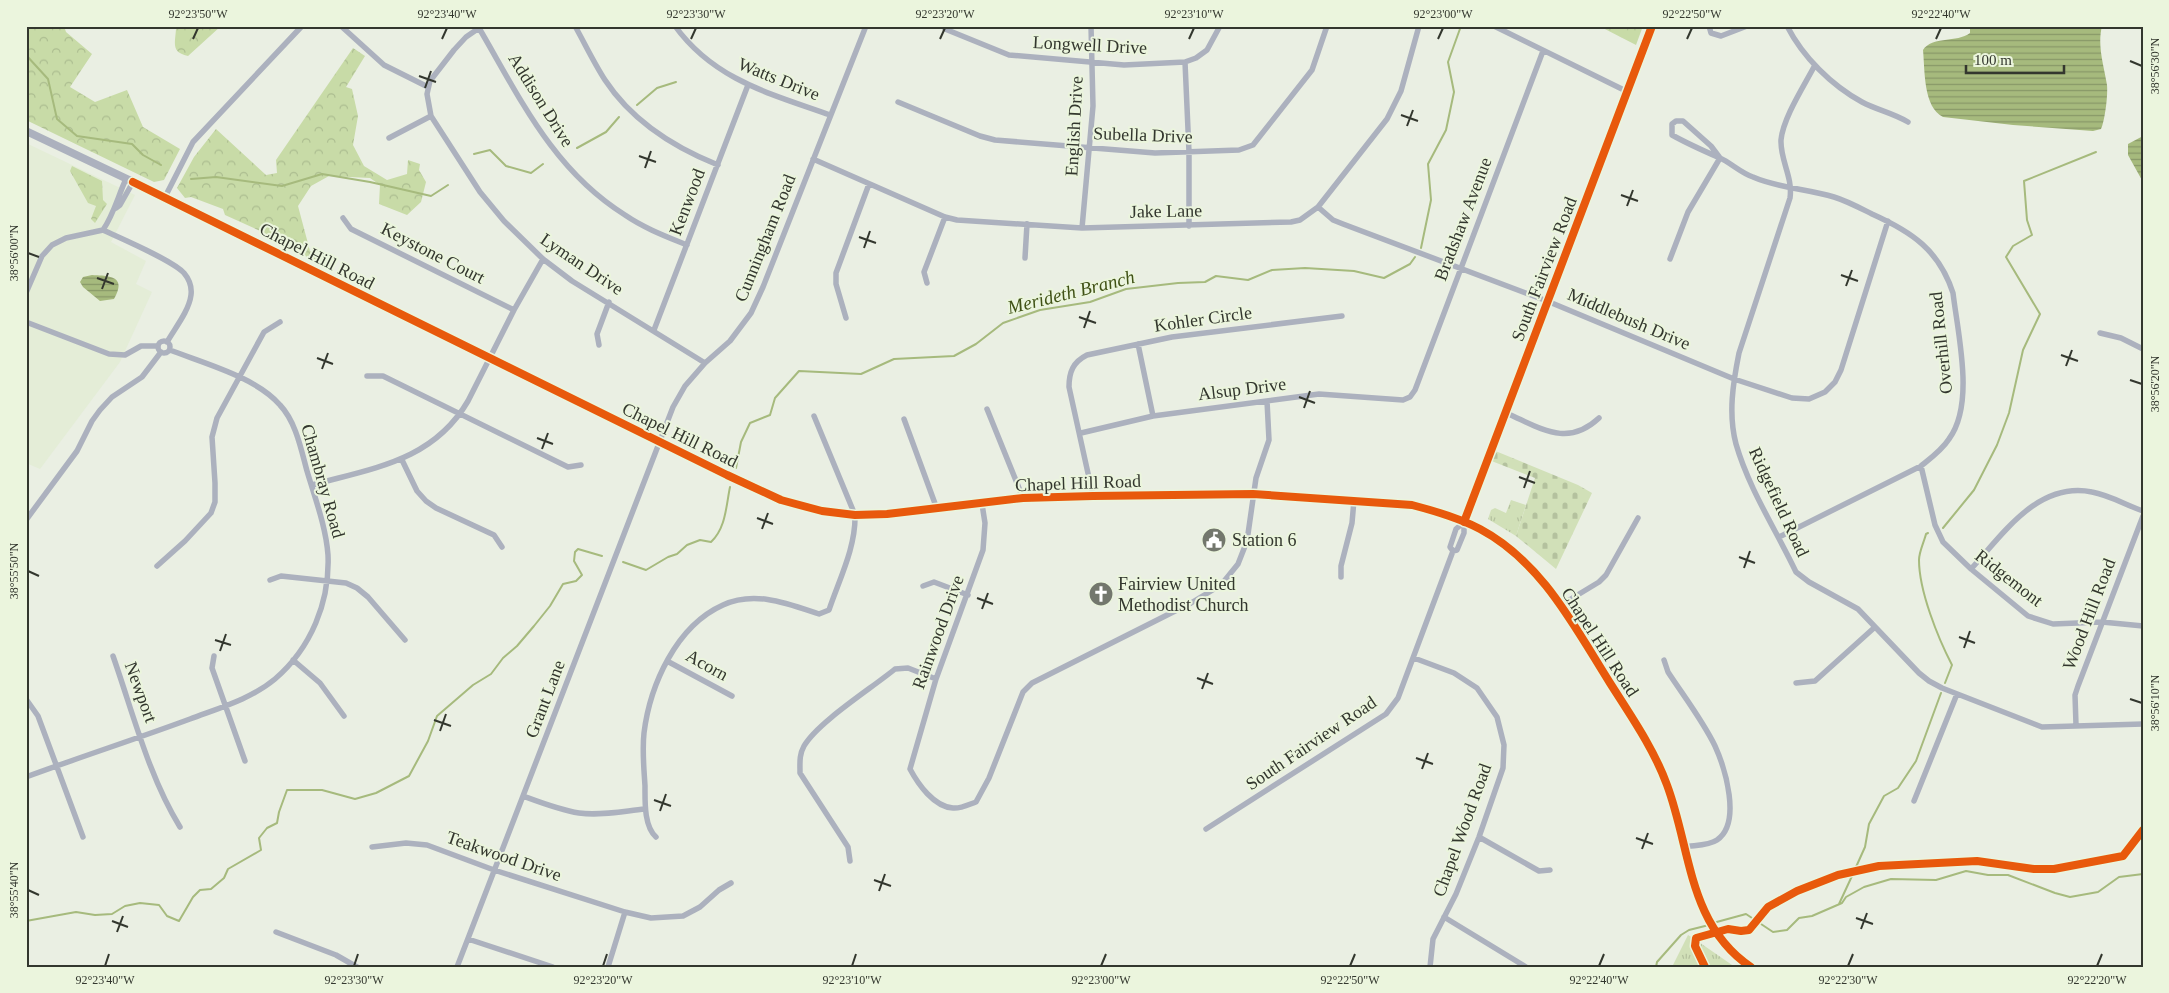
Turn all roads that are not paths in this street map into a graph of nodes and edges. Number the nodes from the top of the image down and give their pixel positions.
1 (302, 26) edge
2 (341, 26) edge
3 (575, 26) edge
4 (675, 26) edge
5 (866, 26) edge
6 (1090, 26) edge
7 (1220, 26) edge
8 (1327, 26) edge
9 (1419, 26) edge
10 (1494, 26) edge
11 (1652, 26) edge
12 (1709, 26) edge
13 (1747, 26) edge
14 (1787, 26) edge
15 (480, 27) edge
16 (946, 29) dead end
17 (1543, 51) junction
18 (1092, 62) junction
19 (1185, 62) junction
20 (1815, 65) junction
21 (748, 85) junction
22 (428, 87) junction
23 (1628, 92) junction
24 (898, 102) dead end
25 (830, 115) junction
26 (431, 116) junction
27 (1908, 122) dead end
28 (27, 135) edge
29 (389, 138) dead end
30 (1088, 148) junction
31 (1189, 152) junction
32 (1720, 158) junction
33 (813, 159) junction
34 (718, 165) junction
35 (129, 180) junction
36 (869, 184) junction
37 (1792, 187) junction
38 (165, 197) junction
39 (1318, 207) junction
40 (945, 217) junction
41 (343, 218) dead end
42 (1888, 221) junction
43 (1027, 224) junction
44 (1189, 226) junction
45 (1082, 228) junction
46 (103, 230) junction
47 (687, 245) junction
48 (1025, 258) dead end
49 (543, 259) junction
50 (1670, 259) dead end
51 (1461, 269) junction
52 (29, 278) edge
53 (927, 283) dead end
54 (26, 293) edge
55 (1547, 301) junction
56 (609, 302) junction
57 (514, 310) junction
58 (1342, 316) dead end
59 (846, 318) dead end
60 (26, 322) edge
61 (280, 322) dead end
62 (654, 330) junction
63 (2100, 333) dead end
64 (166, 342) junction
65 (1138, 344) junction
66 (599, 345) dead end
67 (160, 349) junction
68 (2143, 349) edge
69 (170, 350) junction
70 (489, 359) junction
71 (705, 363) junction
72 (367, 376) dead end
73 (238, 377) junction
74 (1734, 379) junction
75 (1410, 397) joint
76 (1267, 401) junction
77 (987, 409) dead end
78 (461, 413) junction
79 (1506, 413) junction
80 (814, 416) dead end
81 (1153, 416) junction
82 (1599, 418) dead end
83 (904, 419) dead end
84 (1081, 433) junction
85 (661, 441) junction
86 (402, 460) junction
87 (580, 465) dead end
88 (1922, 466) junction
89 (312, 485) junction
90 (1253, 494) junction
91 (1093, 496) junction
92 (1024, 498) junction
93 (1354, 500) junction
94 (982, 504) junction
95 (937, 509) junction
96 (2143, 511) edge
97 (855, 515) junction
98 (2143, 516) edge
99 (1638, 518) dead end
100 (26, 520) edge
101 (1464, 522) junction
102 (1779, 537) junction
103 (502, 547) dead end
104 (157, 566) dead end
105 (1971, 569) junction
106 (1341, 577) dead end
107 (270, 580) dead end
108 (328, 580) junction
109 (923, 586) dead end
110 (968, 595) junction
111 (1561, 605) junction
112 (2102, 622) junction
113 (2143, 626) edge
114 (1875, 627) junction
115 (405, 640) dead end
116 (113, 656) dead end
117 (214, 656) dead end
118 (1414, 658) junction
119 (293, 660) junction
120 (1664, 660) dead end
121 (667, 661) junction
122 (936, 679) junction
123 (1796, 683) dead end
124 (1957, 694) junction
125 (732, 696) dead end
126 (26, 699) edge
127 (225, 706) junction
128 (344, 716) dead end
129 (2143, 724) edge
130 (2076, 725) junction
131 (141, 737) junction
132 (245, 760) dead end
133 (57, 766) junction
134 (26, 777) edge
135 (523, 796) junction
136 (1914, 801) dead end
137 (646, 809) junction
138 (180, 827) dead end
139 (1206, 829) dead end
140 (82, 837) dead end
141 (656, 837) dead end
142 (1478, 837) junction
143 (372, 847) dead end
144 (1684, 847) junction
145 (850, 861) dead end
146 (494, 870) junction
147 (1550, 870) dead end
148 (731, 883) dead end
149 (625, 912) junction
150 (1444, 918) junction
151 (276, 932) dead end
152 (468, 939) junction
153 (357, 967) edge
154 (457, 967) edge
155 (553, 967) edge
156 (608, 967) edge
157 (1430, 967) edge
158 (1526, 967) edge
159 (1751, 967) edge

1 - 38 street
2 - 22 street
3 - 34 street
4 - 21 street, Watts Drive
5 - 25 street, Cunningham Road
6 - 18 street, English Drive
7 - 19 street, Longwell Drive
8 - 31 street, Subella Drive
9 - 39 street, Jake Lane
10 - 17 street
11 - 23 street, South Fairview Road
12 - 13 street
14 - 20 street
15 - 22 street
15 - 47 street, Addison Drive
16 - 18 street, Longwell Drive
17 - 23 street
17 - 51 street, Bradshaw Avenue
18 - 19 street, Longwell Drive
18 - 30 street, English Drive
19 - 31 street
20 - 27 street
20 - 37 street, Ridgefield Road
21 - 25 street, Watts Drive
21 - 34 street, Kenwood
22 - 26 street
23 - 55 street, South Fairview Road
24 - 30 street, Subella Drive
25 - 33 street, Cunningham Road
26 - 29 street
26 - 49 street, Lyman Drive
28 - 35 street, Chapel Hill Road
30 - 31 street, Subella Drive
30 - 45 street, English Drive
31 - 44 street
32 - 32 street, Overhill Road
32 - 37 street, Overhill Road
32 - 50 street
33 - 36 street, Jake Lane
33 - 71 street, Cunningham Road
34 - 47 street, Kenwood
35 - 38 street, Chapel Hill Road
35 - 46 street
36 - 40 street, Jake Lane
36 - 59 street
37 - 42 street, Overhill Road
37 - 74 street, Ridgefield Road
38 - 70 street, Chapel Hill Road
39 - 44 street, Jake Lane
39 - 51 street, Middlebush Drive
40 - 43 street, Jake Lane
40 - 53 street
41 - 57 street, Keystone Court
42 - 74 street, Middlebush Drive
42 - 88 street, Overhill Road
43 - 45 street, Jake Lane
43 - 48 street
44 - 45 street, Jake Lane
46 - 52 street
46 - 64 street
47 - 62 street, Kenwood
49 - 56 street, Lyman Drive
49 - 57 street
51 - 55 street, Middlebush Drive
51 - 75 street, Bradshaw Avenue
52 - 54 street
55 - 74 street, Middlebush Drive
55 - 79 street, South Fairview Road
56 - 62 street, Lyman Drive
56 - 66 street
57 - 70 street
58 - 65 street, Kohler Circle
60 - 67 street
61 - 73 street
62 - 71 street, Lyman Drive
63 - 68 street
64 - 67 street
64 - 69 street
65 - 81 street
65 - 84 street, Kohler Circle
67 - 69 street
67 - 100 street
69 - 73 street, Chambray Road
70 - 78 street
70 - 85 street, Chapel Hill Road
71 - 85 street, Cunningham Road
72 - 78 street
73 - 89 street, Chambray Road
73 - 104 street
74 - 102 street, Ridgefield Road
75 - 76 street, Alsup Drive
76 - 81 street, Alsup Drive
76 - 90 street
77 - 92 street
78 - 86 street
78 - 87 street
79 - 82 street
79 - 101 street, South Fairview Road
80 - 97 street
81 - 84 street, Alsup Drive
83 - 95 street
84 - 91 street
85 - 97 street, Chapel Hill Road
85 - 135 street, Grant Lane
86 - 89 street
86 - 103 street
88 - 102 street, Overhill Road
88 - 105 street, Ridgemont
89 - 108 street, Chambray Road
90 - 91 street, Chapel Hill Road
90 - 93 street, Chapel Hill Road
90 - 122 street, Rainwood Drive
91 - 92 street, Chapel Hill Road
92 - 94 street, Chapel Hill Road
93 - 101 street, Chapel Hill Road
93 - 106 street
94 - 95 street, Chapel Hill Road
94 - 110 street, Rainwood Drive
95 - 97 street, Chapel Hill Road
96 - 105 street
97 - 121 street
98 - 112 street, Wood Hill Road
99 - 111 street
101 - 111 street, Chapel Hill Road
101 - 118 street, South Fairview Road
102 - 114 street, Ridgefield Road
105 - 112 street, Ridgemont
107 - 108 street
108 - 115 street
108 - 119 street, Chambray Road
109 - 110 street
110 - 122 street, Rainwood Drive
111 - 144 street, Chapel Hill Road
112 - 113 street, Ridgemont
112 - 130 street, Wood Hill Road
114 - 123 street
114 - 124 street, Ridgefield Road
116 - 131 street, Newport
117 - 127 street
118 - 139 street, South Fairview Road
118 - 142 street, Chapel Wood Road
119 - 127 street, Chambray Road
119 - 128 street
120 - 144 street
121 - 125 street, Acorn
121 - 137 street
122 - 145 street
124 - 130 street, Ridgefield Road
124 - 136 street
126 - 133 street
127 - 131 street, Chambray Road
127 - 132 street
129 - 130 street, Ridgefield Road
131 - 133 street, Chambray Road
131 - 138 street, Newport
133 - 134 street, Chambray Road
133 - 140 street
135 - 137 street
135 - 146 street, Grant Lane
137 - 141 street
142 - 147 street
142 - 150 street, Chapel Wood Road
143 - 146 street, Teakwood Drive
144 - 159 street, Chapel Hill Road
146 - 149 street, Teakwood Drive
146 - 152 street, Grant Lane
148 - 149 street, Teakwood Drive
149 - 156 street
150 - 157 street, Chapel Wood Road
150 - 158 street
151 - 153 street
152 - 154 street, Grant Lane
152 - 155 street

